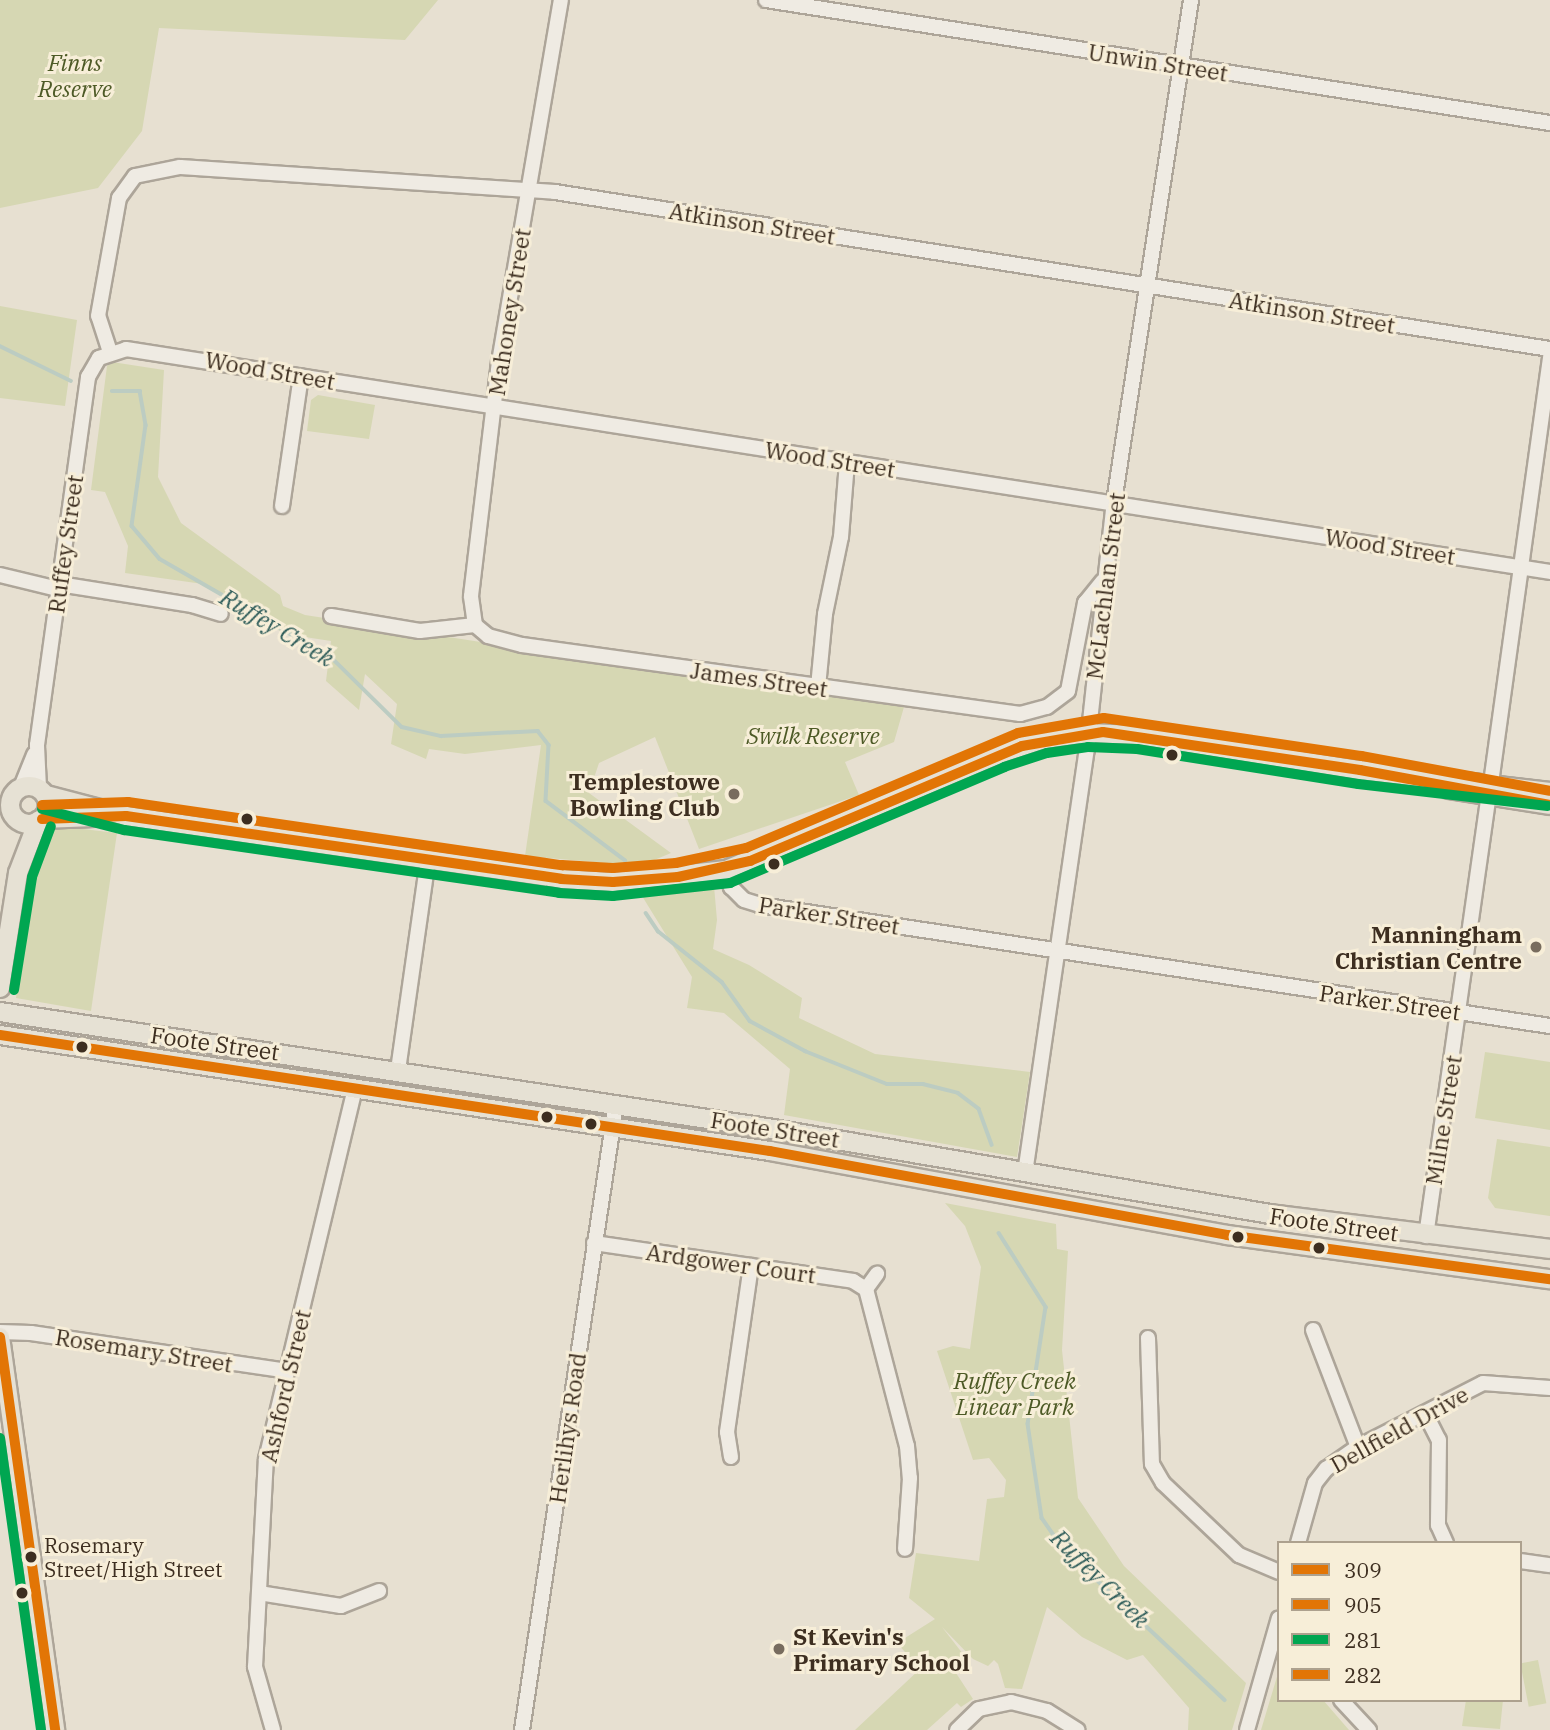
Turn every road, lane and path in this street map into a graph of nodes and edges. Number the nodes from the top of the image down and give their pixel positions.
1 (561, 0) edge
2 (766, 0) edge
3 (1191, 0) edge
4 (1180, 65) junction
5 (1550, 123) edge
6 (529, 190) junction
7 (1146, 286) junction
8 (1550, 349) edge
9 (110, 352) junction
10 (1550, 356) edge
11 (302, 376) junction
12 (495, 405) junction
13 (847, 462) junction
14 (1114, 502) junction
15 (282, 506) dead end
16 (1521, 567) junction
17 (1550, 572) edge
18 (8, 576) edge
19 (1103, 581) junction
20 (59, 585) junction
21 (221, 614) dead end
22 (331, 616) dead end
23 (475, 625) junction
24 (818, 687) junction
25 (1087, 733) junction
26 (1490, 789) junction
27 (24, 792) edge
28 (1550, 792) edge
29 (1550, 805) edge
30 (9, 814) edge
31 (126, 816) junction
32 (40, 820) junction
33 (428, 860) junction
34 (726, 870) junction
35 (18, 873) junction
36 (1056, 950) junction
37 (0, 988) edge
38 (0, 1013) edge
39 (1459, 1013) junction
40 (1550, 1026) edge
41 (0, 1035) edge
42 (398, 1070) junction
43 (355, 1087) junction
44 (616, 1104) junction
45 (612, 1126) junction
46 (1025, 1173) junction
47 (1021, 1197) junction
48 (1426, 1236) junction
49 (594, 1243) junction
50 (1550, 1249) edge
51 (1424, 1264) junction
52 (751, 1266) junction
53 (877, 1274) dead end
54 (1550, 1279) edge
55 (866, 1289) junction
56 (1313, 1331) dead end
57 (0, 1335) edge
58 (1148, 1338) dead end
59 (287, 1371) junction
60 (1550, 1388) edge
61 (1424, 1413) junction
62 (6, 1420) edge
63 (1359, 1447) junction
64 (731, 1457) dead end
65 (1299, 1541) edge
66 (1445, 1541) edge
67 (905, 1549) dead end
68 (1522, 1561) edge
69 (1550, 1565) edge
70 (1277, 1571) edge
71 (379, 1591) dead end
72 (259, 1593) junction
73 (1276, 1641) edge
74 (1343, 1702) edge
75 (55, 1730) edge
76 (273, 1730) edge
77 (522, 1730) edge
78 (957, 1730) edge
79 (1078, 1730) edge
80 (1247, 1730) edge
81 (1369, 1730) edge

1 - 6 street, Mahoney Street
2 - 4 street, Unwin Street
3 - 4 street, McLachlan Street
4 - 5 street, Unwin Street
4 - 7 street, McLachlan Street
6 - 7 street, Atkinson Street
6 - 9 street, Atkinson Street
6 - 12 street, Mahoney Street
7 - 8 street, Atkinson Street
7 - 14 street, McLachlan Street
9 - 11 street, Wood Street
9 - 20 street, Ruffey Street
10 - 16 street, Milne Street
11 - 12 street, Wood Street
11 - 15 street
12 - 13 street, Wood Street
12 - 23 street, Mahoney Street
13 - 14 street, Wood Street
13 - 24 street
14 - 16 street, Wood Street
14 - 19 street, McLachlan Street
16 - 17 street, Wood Street
16 - 26 street, Milne Street
18 - 20 street
19 - 24 street, James Street
19 - 25 street, McLachlan Street
20 - 21 street
20 - 27 street, Ruffey Street
22 - 23 street
23 - 24 street, James Street
25 - 26 main road
25 - 34 main road
25 - 36 street, McLachlan Street
26 - 28 main road
26 - 29 main road
26 - 39 street, Milne Street
27 - 30 main road
27 - 31 main road
27 - 32 main road
30 - 32 main road
30 - 35 main road
31 - 32 main road
31 - 33 main road
32 - 35 main road
33 - 34 main road
33 - 42 street
34 - 36 street, Parker Street
35 - 37 main road
36 - 39 street, Parker Street
36 - 46 street, McLachlan Street
38 - 42 main road, Foote Street
39 - 40 street, Parker Street
39 - 48 street, Milne Street
41 - 43 main road, Foote Street
42 - 44 main road, Foote Street
43 - 45 main road, Foote Street
43 - 59 street, Ashford Street
44 - 45 street, Herlihys Road
44 - 46 main road, Foote Street
45 - 47 main road, Foote Street
45 - 49 street, Herlihys Road
46 - 47 main road
46 - 48 main road, Foote Street
47 - 51 main road, Foote Street
48 - 50 main road, Foote Street
48 - 51 main road
49 - 52 street, Ardgower Court
49 - 77 street, Herlihys Road
51 - 54 main road, Foote Street
52 - 55 street, Ardgower Court
52 - 64 street
53 - 55 street
55 - 67 street
56 - 63 street
57 - 59 street, Rosemary Street
57 - 62 main road
58 - 70 street
59 - 72 street, Ashford Street
60 - 61 street, Dellfield Drive
61 - 63 street, Dellfield Drive
61 - 66 street
62 - 75 main road
63 - 65 street, Dellfield Drive
68 - 69 street
71 - 72 street
72 - 76 street, Ashford Street
73 - 80 street
74 - 81 street
78 - 79 street

